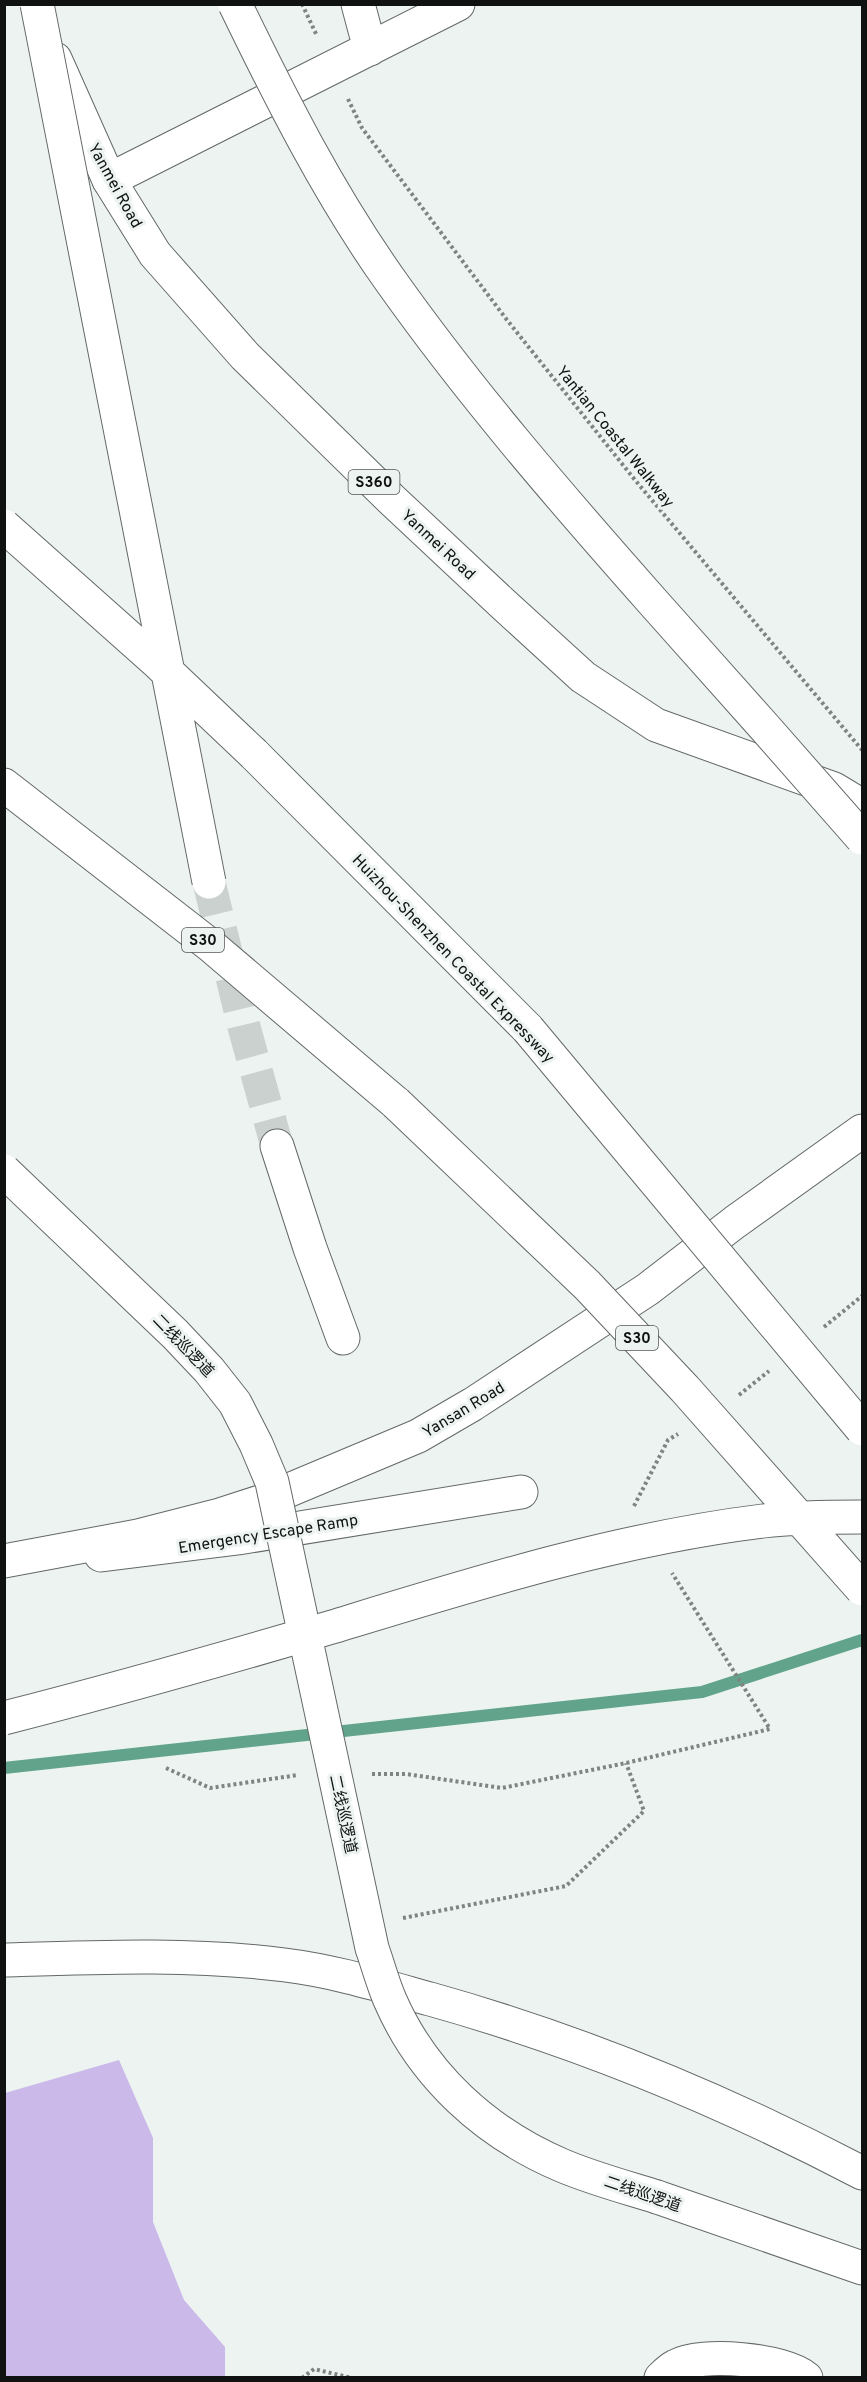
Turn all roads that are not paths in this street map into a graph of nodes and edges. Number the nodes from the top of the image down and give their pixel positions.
1 (33, 4) edge
2 (37, 4) edge
3 (235, 4) edge
4 (358, 4) edge
5 (458, 4) edge
6 (370, 49) junction
7 (109, 180) junction
8 (4, 526) edge
9 (4, 785) edge
10 (862, 806) edge
11 (862, 838) edge
12 (209, 882) tunnel mouth
13 (862, 1131) edge
14 (277, 1146) tunnel mouth
15 (4, 1171) edge
16 (343, 1338) dead end
17 (862, 1429) edge
18 (521, 1492) dead end
19 (862, 1517) edge
20 (9, 1561) edge
21 (862, 1589) edge
22 (4, 1718) edge
23 (4, 1960) edge
24 (862, 2173) edge
25 (862, 2268) edge
26 (661, 2378) edge
27 (806, 2378) edge

1 - 7 main road, Yanmei Road / S360
2 - 12 main road, bridge
3 - 11 main road, bridge
4 - 6 main road
5 - 6 main road
6 - 7 main road
7 - 10 main road, Yanmei Road / S360
8 - 17 main road, Huizhou-Shenzhen Coastal Expressway, bridge
9 - 21 main road, S30, bridge
13 - 20 main road, Yansan Road
14 - 16 main road
15 - 25 main road, 二线巡逻道, bridge
18 - 20 main road, Emergency Escape Ramp
19 - 22 main road, bridge
23 - 24 main road
26 - 27 main road

